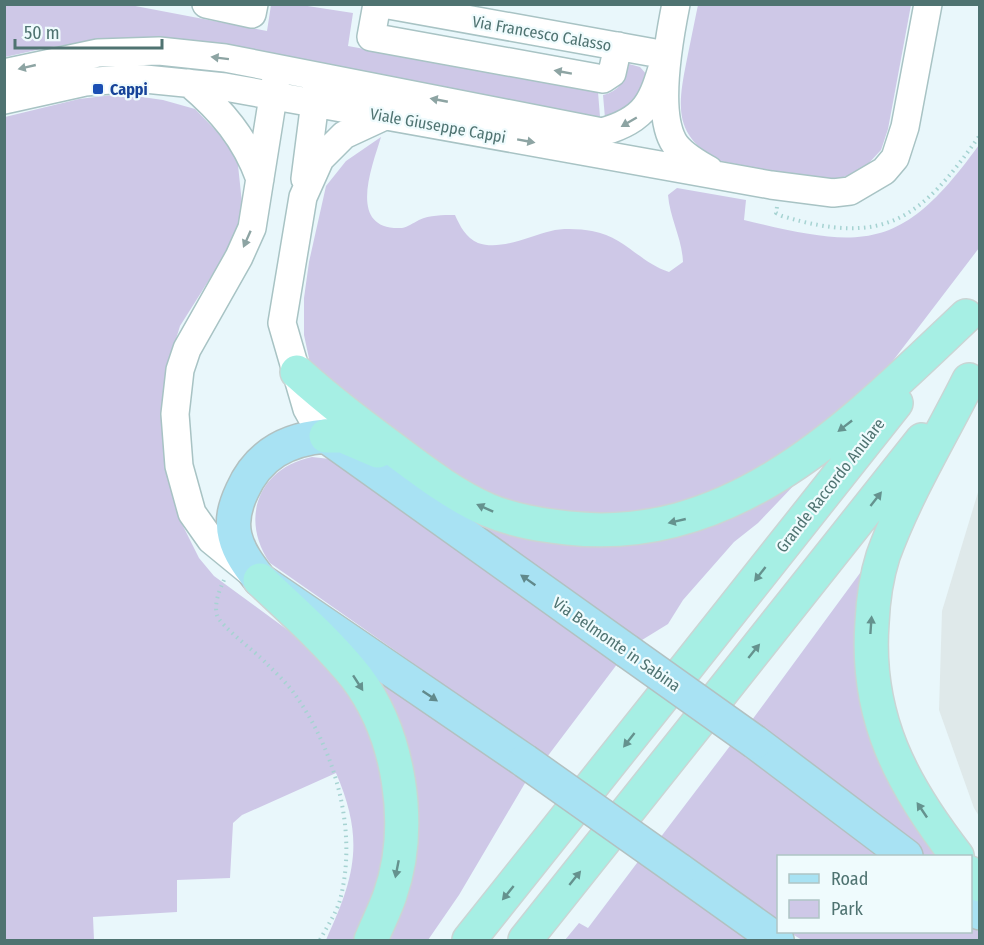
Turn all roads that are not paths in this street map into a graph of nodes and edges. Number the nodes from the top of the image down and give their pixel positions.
1 (206, 4) edge
2 (254, 4) edge
3 (377, 4) edge
4 (383, 4) edge
5 (676, 4) edge
6 (928, 4) edge
7 (618, 46) junction
8 (666, 55) junction
9 (277, 68) junction
10 (4, 73) edge
11 (319, 76) junction
12 (189, 83) junction
13 (274, 96) junction
14 (4, 100) edge
15 (314, 104) junction
16 (386, 116) junction
17 (713, 173) junction
18 (261, 182) junction
19 (303, 197) junction
20 (973, 307) edge
21 (297, 372) junction
22 (974, 374) edge
23 (326, 436) junction
24 (433, 478) junction
25 (260, 580) junction
26 (905, 855) edge
27 (956, 855) edge
28 (371, 940) edge
29 (470, 940) edge
30 (525, 940) edge
31 (777, 940) edge

1 - 2 street
7 -> 3 street
4 - 7 street, Via Francesco Calasso
5 - 8 street
6 - 17 street, Viale Giuseppe Cappi
7 - 8 street, Via Francesco Calasso
8 -> 11 street, Viale Giuseppe Cappi
8 - 17 street
9 -> 10 street, Viale Giuseppe Cappi
9 - 11 street, Viale Giuseppe Cappi
9 - 13 street
11 - 15 street
12 - 13 street, Viale Giuseppe Cappi
12 - 14 street, Viale Giuseppe Cappi
12 - 18 street
13 - 15 street, Viale Giuseppe Cappi
13 - 18 street
15 - 16 street, Viale Giuseppe Cappi
15 - 19 street
16 -> 17 street, Viale Giuseppe Cappi
16 - 19 street, Via Belmonte in Sabina
18 -> 25 street
19 - 21 street, Via Belmonte in Sabina
20 -> 24 highway
20 -> 29 highway, Grande Raccordo Anulare
21 - 23 street, Via Belmonte in Sabina
21 - 24 highway
27 -> 22 highway
30 -> 22 highway
23 - 24 highway
23 - 25 main road
26 -> 23 main road, Via Belmonte in Sabina, bridge
25 -> 28 highway
25 -> 31 main road, bridge

